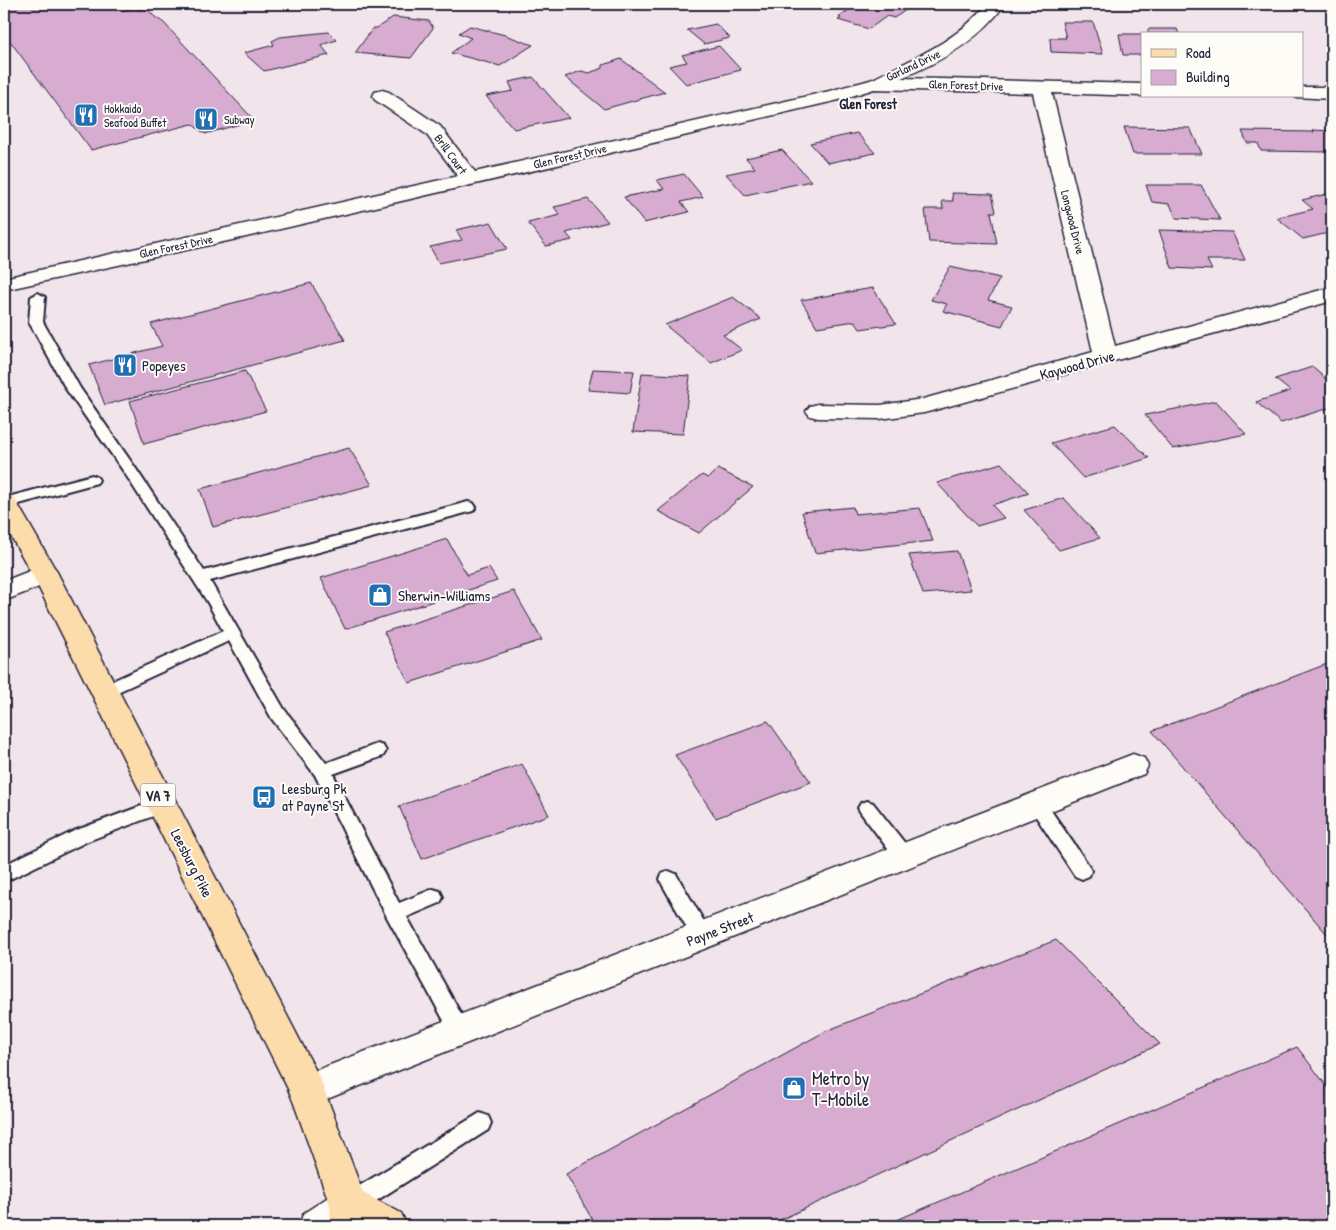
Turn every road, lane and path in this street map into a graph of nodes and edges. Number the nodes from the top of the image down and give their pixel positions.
1 (996, 4) edge
2 (873, 83) junction
3 (1041, 88) junction
4 (1141, 90) edge
5 (1304, 93) edge
6 (1332, 94) edge
7 (382, 96) dead end
8 (470, 179) junction
9 (4, 284) edge
10 (1332, 294) edge
11 (38, 297) dead end
12 (1106, 357) junction
13 (818, 411) dead end
14 (92, 480) dead end
15 (4, 503) edge
16 (468, 507) dead end
17 (45, 574) junction
18 (200, 578) junction
19 (4, 592) edge
20 (233, 633) junction
21 (105, 691) junction
22 (377, 751) dead end
23 (1133, 766) dead end
24 (322, 771) junction
25 (1036, 804) junction
26 (163, 805) junction
27 (866, 808) dead end
28 (904, 856) junction
29 (1082, 872) dead end
30 (4, 874) edge
31 (669, 879) dead end
32 (433, 897) dead end
33 (395, 913) junction
34 (702, 936) junction
35 (460, 1031) junction
36 (307, 1091) junction
37 (480, 1123) dead end
38 (350, 1216) edge
39 (317, 1226) edge
40 (388, 1226) edge

1 - 2 street, Garland Drive
2 - 3 street, Glen Forest Drive
2 - 8 street, Glen Forest Drive
3 - 4 street, Glen Forest Drive
3 - 12 street, Longwood Drive
5 - 6 street
7 - 8 street, Brill Court
8 - 9 street, Glen Forest Drive
10 - 12 street, Kaywood Drive
11 - 18 lane
12 - 13 street, Kaywood Drive
14 - 15 lane
15 - 17 main road, Leesburg Pike / VA 7
16 - 18 lane
17 - 19 street
17 - 21 main road, Leesburg Pike / VA 7
18 - 20 lane
20 - 21 lane
20 - 24 lane
21 - 26 main road, Leesburg Pike / VA 7
22 - 24 lane
23 - 25 street, Payne Street
24 - 33 lane
25 - 28 street, Payne Street
25 - 29 lane
26 - 30 lane
26 - 36 main road, Leesburg Pike / VA 7
27 - 28 lane
28 - 34 street, Payne Street
31 - 34 lane
32 - 33 lane
33 - 35 lane
34 - 35 street, Payne Street
35 - 36 street, Payne Street
36 - 38 main road, Leesburg Pike / VA 7
37 - 38 lane
38 - 39 street
38 - 40 main road

